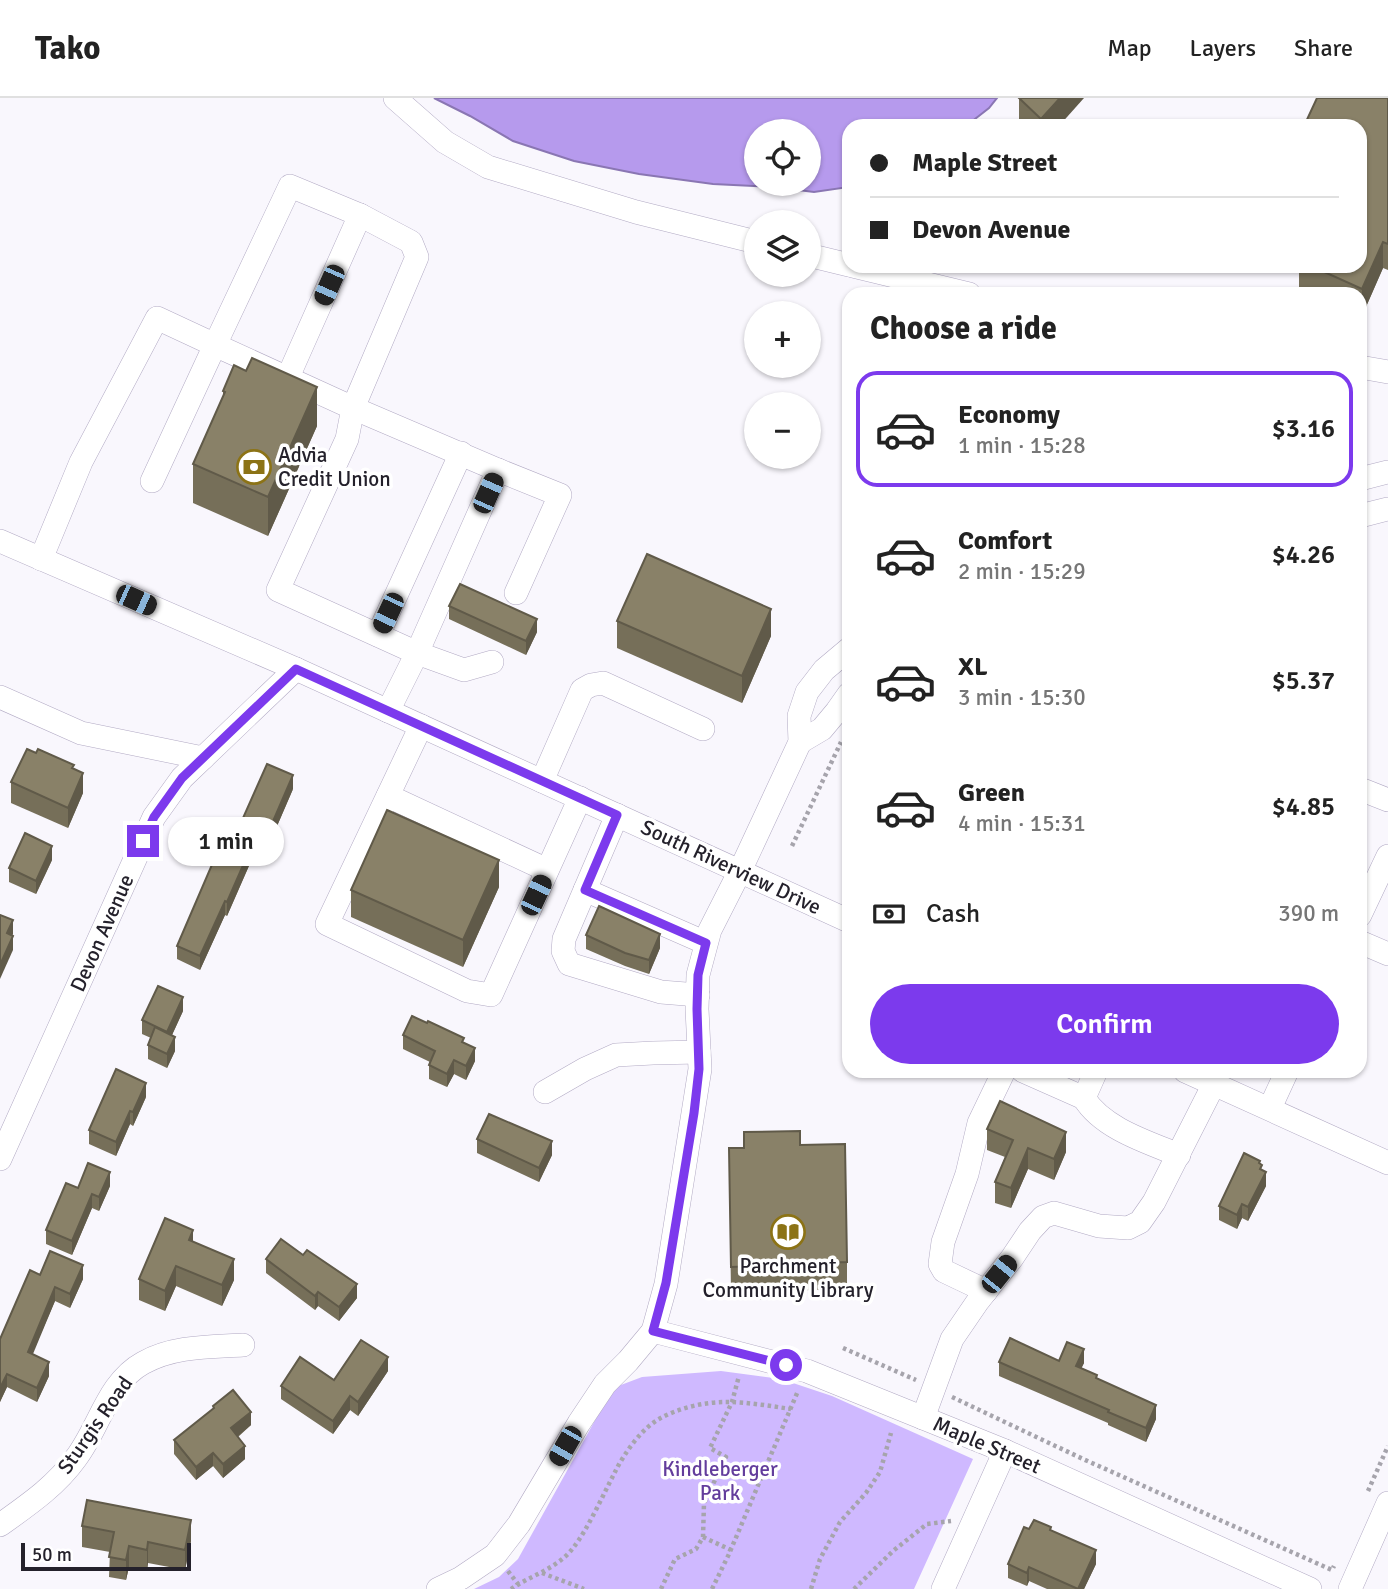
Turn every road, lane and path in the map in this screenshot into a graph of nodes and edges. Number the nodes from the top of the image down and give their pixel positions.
1 (395, 98) edge
2 (360, 215) junction
3 (744, 239) edge
4 (821, 258) edge
5 (842, 263) edge
6 (884, 273) edge
7 (941, 287) edge
8 (215, 345) junction
9 (1367, 369) edge
10 (1388, 376) edge
11 (288, 377) junction
12 (353, 408) junction
13 (461, 453) junction
14 (498, 470) junction
15 (1388, 472) edge
16 (1367, 477) edge
17 (152, 481) dead end
18 (1388, 509) edge
19 (1367, 514) edge
20 (0, 541) edge
21 (41, 559) junction
22 (516, 593) dead end
23 (378, 635) junction
24 (417, 653) junction
25 (842, 655) edge
26 (492, 662) dead end
27 (296, 669) junction
28 (0, 697) edge
29 (842, 704) edge
30 (388, 711) junction
31 (421, 726) junction
32 (704, 729) dead end
33 (800, 742) junction
34 (842, 743) edge
35 (202, 758) junction
36 (542, 781) junction
37 (1367, 792) edge
38 (580, 798) junction
39 (1388, 800) edge
40 (385, 801) junction
41 (617, 815) junction
42 (792, 846) dead end
43 (1388, 856) edge
44 (547, 870) junction
45 (740, 871) junction
46 (585, 890) junction
47 (1367, 900) edge
48 (842, 918) edge
49 (706, 943) junction
50 (1367, 945) edge
51 (1388, 954) edge
52 (698, 995) junction
53 (699, 1052) junction
54 (1001, 1078) edge
55 (1039, 1078) edge
56 (1093, 1078) edge
57 (1201, 1078) edge
58 (1284, 1078) edge
59 (1214, 1084) junction
60 (545, 1092) dead end
61 (1084, 1098) junction
62 (1270, 1108) junction
63 (1179, 1155) junction
64 (0, 1159) edge
65 (1388, 1163) edge
66 (986, 1291) junction
67 (653, 1331) junction
68 (243, 1345) dead end
69 (843, 1348) dead end
70 (807, 1371) junction
71 (934, 1388) junction
72 (732, 1402) junction
73 (791, 1409) junction
74 (923, 1418) junction
75 (891, 1433) dead end
76 (1005, 1451) junction
77 (1388, 1503) edge
78 (976, 1517) junction
79 (0, 1525) edge
80 (703, 1537) junction
81 (731, 1550) junction
82 (1332, 1570) dead end
83 (542, 1573) junction
84 (438, 1589) edge
85 (511, 1589) edge
86 (584, 1589) edge
87 (661, 1589) edge
88 (712, 1589) edge
89 (811, 1589) edge
90 (854, 1589) edge
91 (943, 1589) edge
92 (1310, 1589) edge
93 (1350, 1589) edge

1 - 3 street
2 - 8 street
2 - 11 street
2 - 12 street
4 - 5 street
6 - 7 street
8 - 11 street
8 - 17 street
8 - 21 street
9 - 10 street
11 - 12 street
12 - 13 street
12 - 23 street
13 - 14 street
13 - 23 street
14 - 22 street
14 - 24 street
15 - 16 street
18 - 19 street
20 - 21 street, South Riverview Drive
21 - 27 street, South Riverview Drive
23 - 24 street
24 - 26 street
24 - 30 street
25 - 33 street
27 - 30 street, South Riverview Drive
27 - 35 street, Devon Avenue
28 - 35 street
29 - 33 street
30 - 31 street, South Riverview Drive
31 - 36 street, South Riverview Drive
31 - 40 street
32 - 36 street
33 - 45 street
34 - 42 path
35 - 64 street, Devon Avenue
36 - 38 street, South Riverview Drive
37 - 39 street
38 - 41 street, South Riverview Drive
38 - 44 street
40 - 44 street
40 - 44 street
41 - 45 street, South Riverview Drive
41 - 46 street
43 - 47 street
45 - 48 street, South Riverview Drive
45 - 49 street
46 - 49 street
46 - 52 street
49 - 52 street
50 - 51 street
52 - 53 street
53 - 60 street
53 - 67 street
54 - 66 street
55 - 61 street
56 - 61 street
57 - 59 street
58 - 62 street
59 - 62 street
59 - 63 street
61 - 63 street
62 - 65 street
63 - 66 street
66 - 71 street
67 - 70 street, Maple Street
67 - 84 street
68 - 79 street, Sturgis Road
69 - 71 path
70 - 73 path
70 - 74 street, Maple Street
71 - 74 street
71 - 82 path
72 - 73 path
72 - 80 path
72 - 83 path
73 - 81 path
74 - 76 street, Maple Street
75 - 89 path
76 - 78 street
76 - 92 street, Maple Street
77 - 93 street
78 - 90 path
78 - 91 street
80 - 81 path
80 - 87 path
81 - 88 path
83 - 85 path
83 - 86 path

